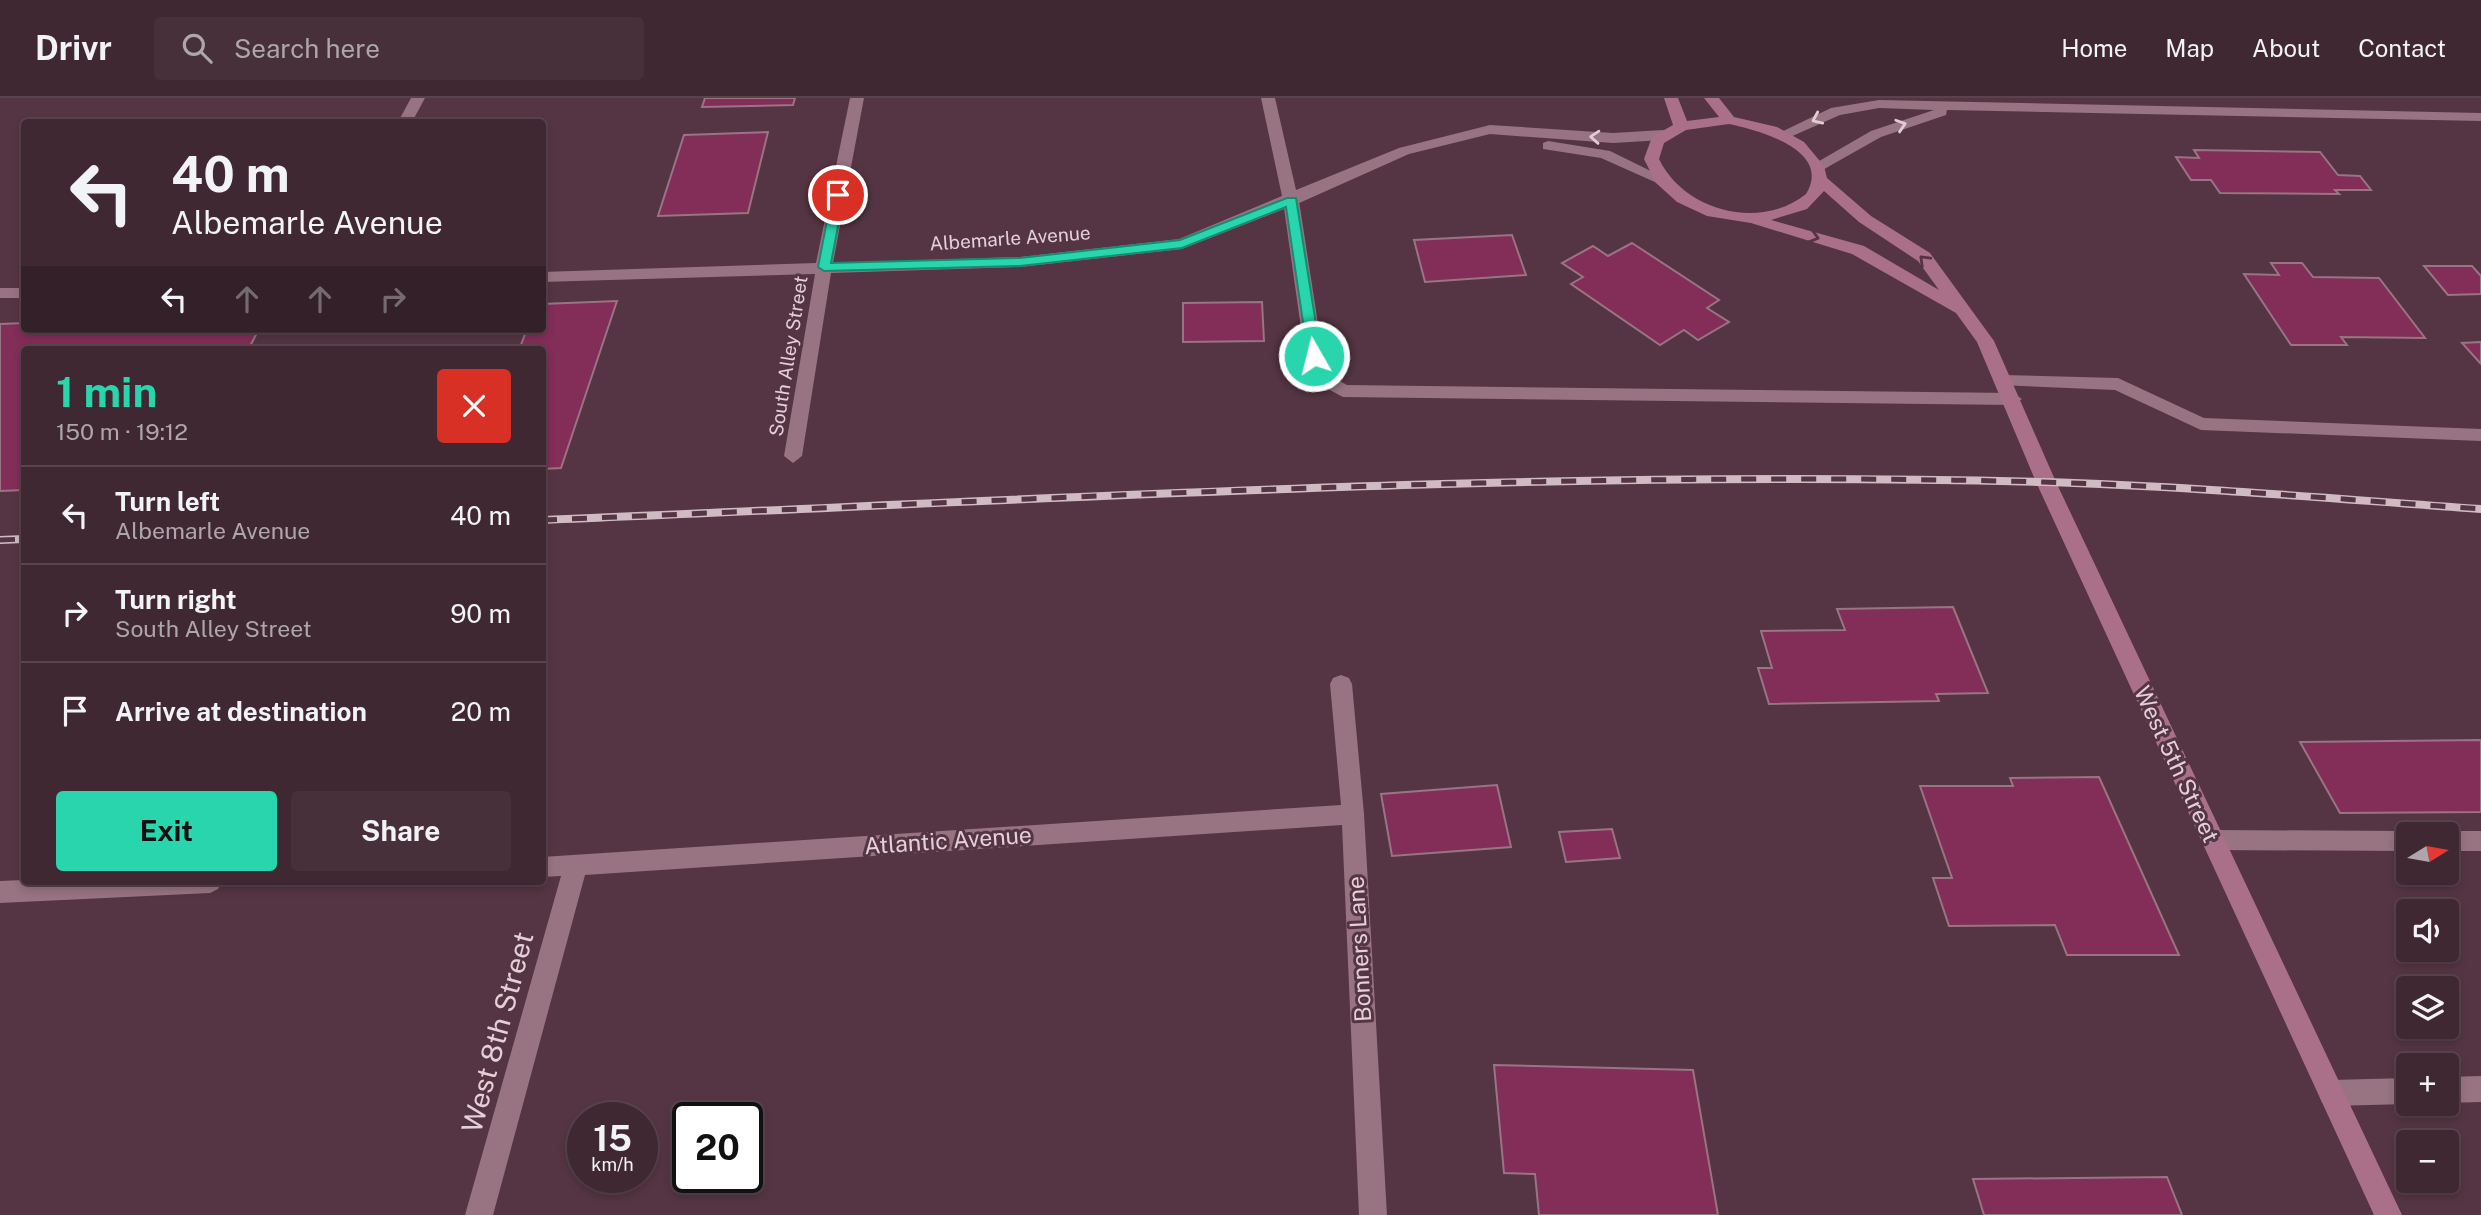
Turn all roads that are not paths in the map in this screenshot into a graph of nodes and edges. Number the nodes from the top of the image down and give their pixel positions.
1 (418, 98) edge
2 (857, 98) edge
3 (1268, 98) edge
4 (1671, 98) edge
5 (1711, 98) edge
6 (2000, 103) edge
7 (1956, 107) junction
8 (2481, 117) edge
9 (407, 119) edge
10 (1729, 120) junction
11 (1681, 125) junction
12 (1663, 135) junction
13 (1783, 135) junction
14 (1459, 136) junction
15 (1820, 174) junction
16 (1657, 178) junction
17 (1291, 201) junction
18 (1749, 218) junction
19 (824, 267) junction
20 (546, 276) edge
21 (0, 293) edge
22 (21, 293) edge
23 (1966, 313) junction
24 (2008, 390) junction
25 (2481, 435) edge
26 (793, 456) dead end
27 (1341, 684) dead end
28 (1353, 814) junction
29 (2213, 840) junction
30 (2396, 841) edge
31 (2459, 841) edge
32 (2481, 841) edge
33 (576, 865) junction
34 (546, 867) edge
35 (147, 885) edge
36 (0, 892) edge
37 (2481, 1089) edge
38 (2459, 1090) edge
39 (2396, 1091) edge
40 (2331, 1093) junction
41 (479, 1215) edge
42 (1373, 1215) edge
43 (2388, 1215) edge

1 - 9 street
2 - 19 street, South Alley Street
3 - 17 street
4 - 11 main road
5 - 10 main road
6 - 7 street
6 - 8 street
7 -> 13 street
15 -> 7 street
10 - 11 main road
10 - 13 main road
11 - 12 main road
12 -> 14 street, Albemarle Avenue
12 - 16 main road
13 - 15 main road
14 - 16 street, Albemarle Avenue
14 - 17 street, Albemarle Avenue
15 - 18 main road
23 -> 15 main road, West 5th Street
16 - 18 main road
17 - 19 street, Albemarle Avenue
17 - 24 street
18 -> 23 main road, West 5th Street
19 - 20 street, Albemarle Avenue
19 - 26 street, South Alley Street
21 - 22 street
23 - 24 main road, West 5th Street
24 - 25 street
24 - 29 main road, West 5th Street
27 - 28 street, Bonners Lane
28 - 33 street, Atlantic Avenue
28 - 42 street, Bonners Lane
29 - 30 street
29 - 40 main road, West 5th Street
31 - 32 street
33 - 34 street, Atlantic Avenue
33 - 41 street, West 8th Street
35 - 36 street
37 - 38 street
39 - 40 street
40 - 43 main road, West 5th Street

